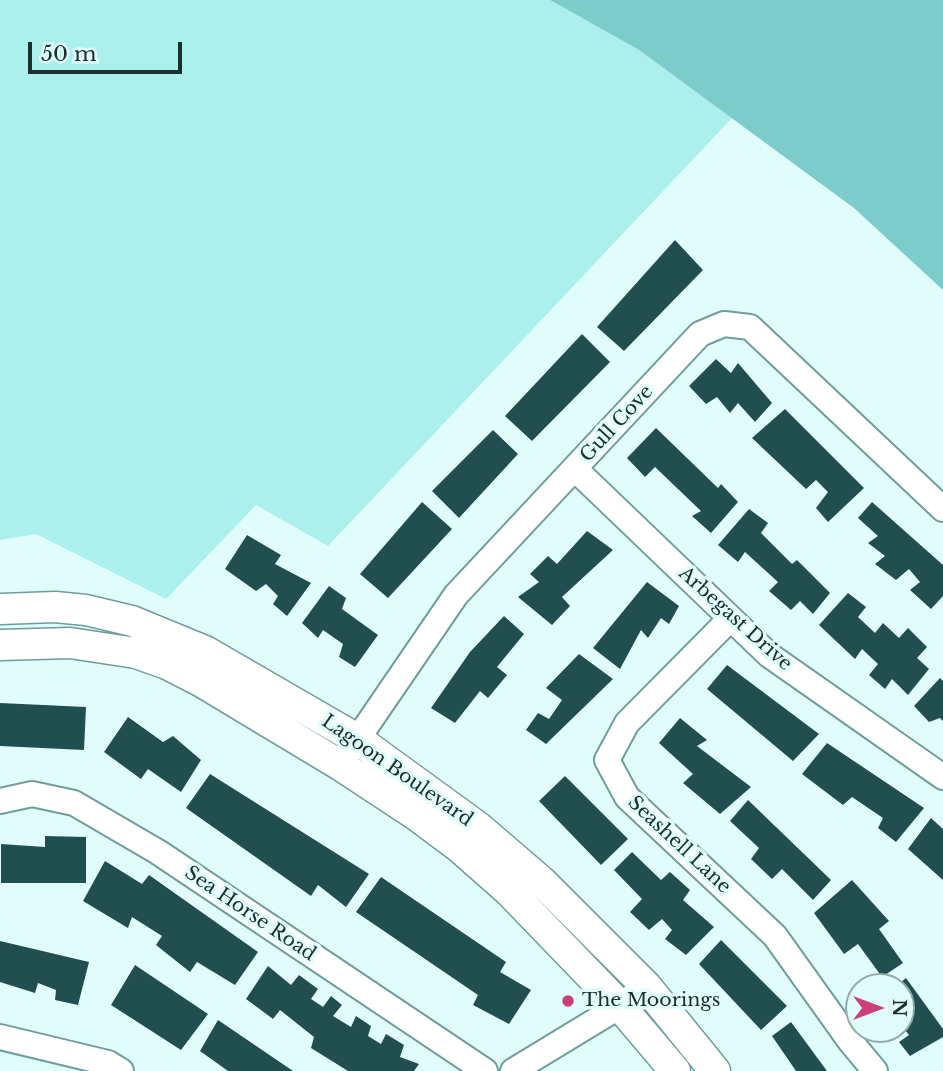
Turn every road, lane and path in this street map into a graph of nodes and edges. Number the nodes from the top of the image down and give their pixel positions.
1 (575, 469) junction
2 (943, 509) edge
3 (0, 609) edge
4 (730, 619) junction
5 (0, 645) edge
6 (357, 740) junction
7 (340, 765) junction
8 (943, 777) edge
9 (0, 801) edge
10 (646, 986) junction
11 (620, 1006) junction
12 (0, 1037) edge
13 (121, 1071) edge
14 (485, 1071) edge
15 (513, 1071) edge
16 (675, 1071) edge
17 (715, 1071) edge
18 (875, 1071) edge

1 - 2 street, Gull Cove
1 - 4 street, Arbegast Drive
1 - 6 street, Gull Cove
3 - 6 street, Lagoon Boulevard
4 - 8 street, Arbegast Drive
4 - 18 street, Seashell Lane
5 - 7 street, Lagoon Boulevard
6 - 7 street, Gull Cove
6 - 10 street, Lagoon Boulevard
7 - 11 street, Lagoon Boulevard
9 - 14 street, Sea Horse Road
10 - 11 street
10 - 17 street, Lagoon Boulevard
11 - 15 street
11 - 16 street, Lagoon Boulevard
12 - 13 street

